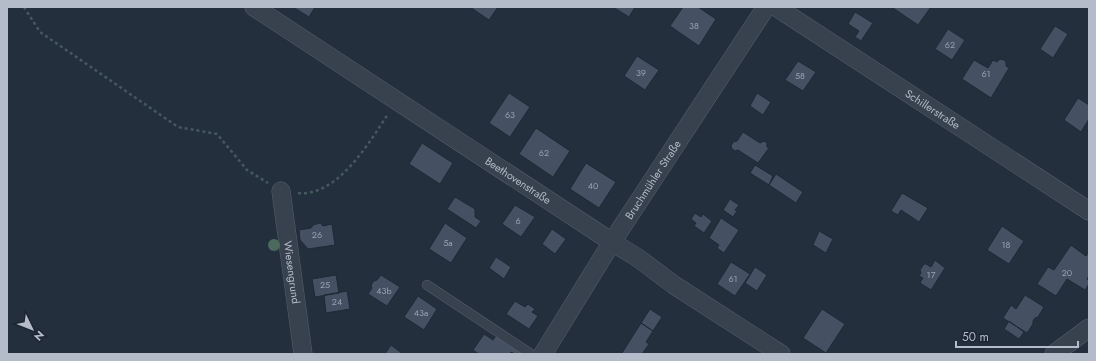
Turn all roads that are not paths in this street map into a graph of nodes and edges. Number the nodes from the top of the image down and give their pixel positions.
1 (254, 7) edge
2 (766, 7) edge
3 (776, 7) edge
4 (281, 191) road end
5 (1089, 211) edge
6 (612, 242) junction
7 (426, 285) dead end
8 (1089, 328) edge
9 (303, 354) edge
10 (532, 354) edge
11 (543, 354) edge
12 (781, 354) edge
13 (1054, 354) edge

1 - 6 street, Beethovenstraße
2 - 6 street, Bruchmühler Straße
3 - 5 street, Schillerstraße
4 - 9 street, Wiesengrund
6 - 11 street, Bruchmühler Straße
6 - 12 street, Beethovenstraße
7 - 10 lane
8 - 13 street

